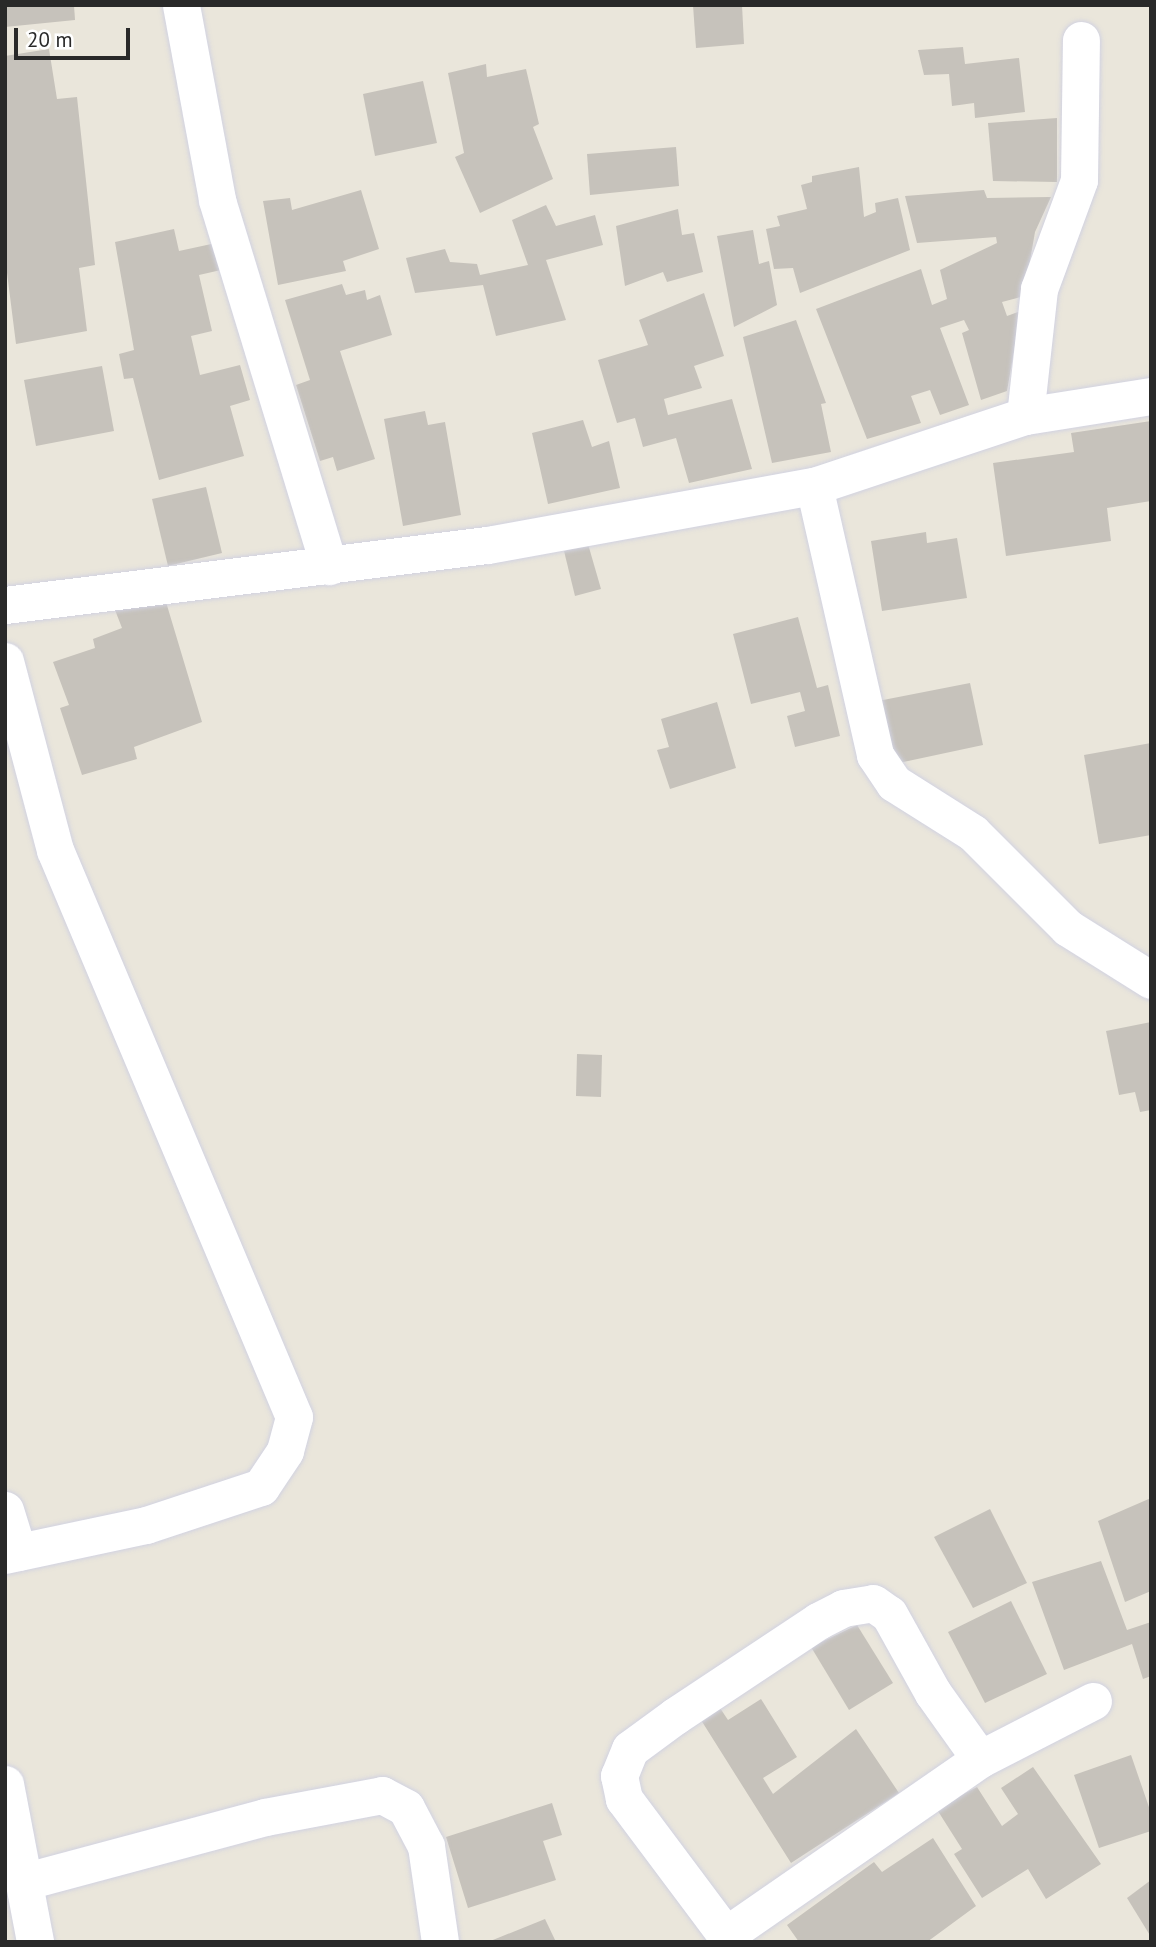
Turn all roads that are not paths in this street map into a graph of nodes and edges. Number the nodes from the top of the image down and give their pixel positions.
1 (181, 5) edge
2 (1081, 40) dead end
3 (1151, 396) edge
4 (1025, 416) junction
5 (814, 486) junction
6 (329, 566) junction
7 (5, 605) edge
8 (5, 661) edge
9 (1151, 980) edge
10 (5, 1510) edge
11 (11, 1554) edge
12 (1093, 1701) dead end
13 (981, 1759) junction
14 (5, 1784) edge
15 (26, 1881) junction
16 (729, 1938) edge
17 (35, 1942) edge
18 (440, 1942) edge

1 - 6 street
2 - 4 street
3 - 4 street
4 - 5 street
5 - 6 street
5 - 9 street
6 - 7 street
8 - 11 street
10 - 11 street
12 - 13 street
13 - 16 street
13 - 16 street
14 - 15 street
15 - 17 street
15 - 18 street

